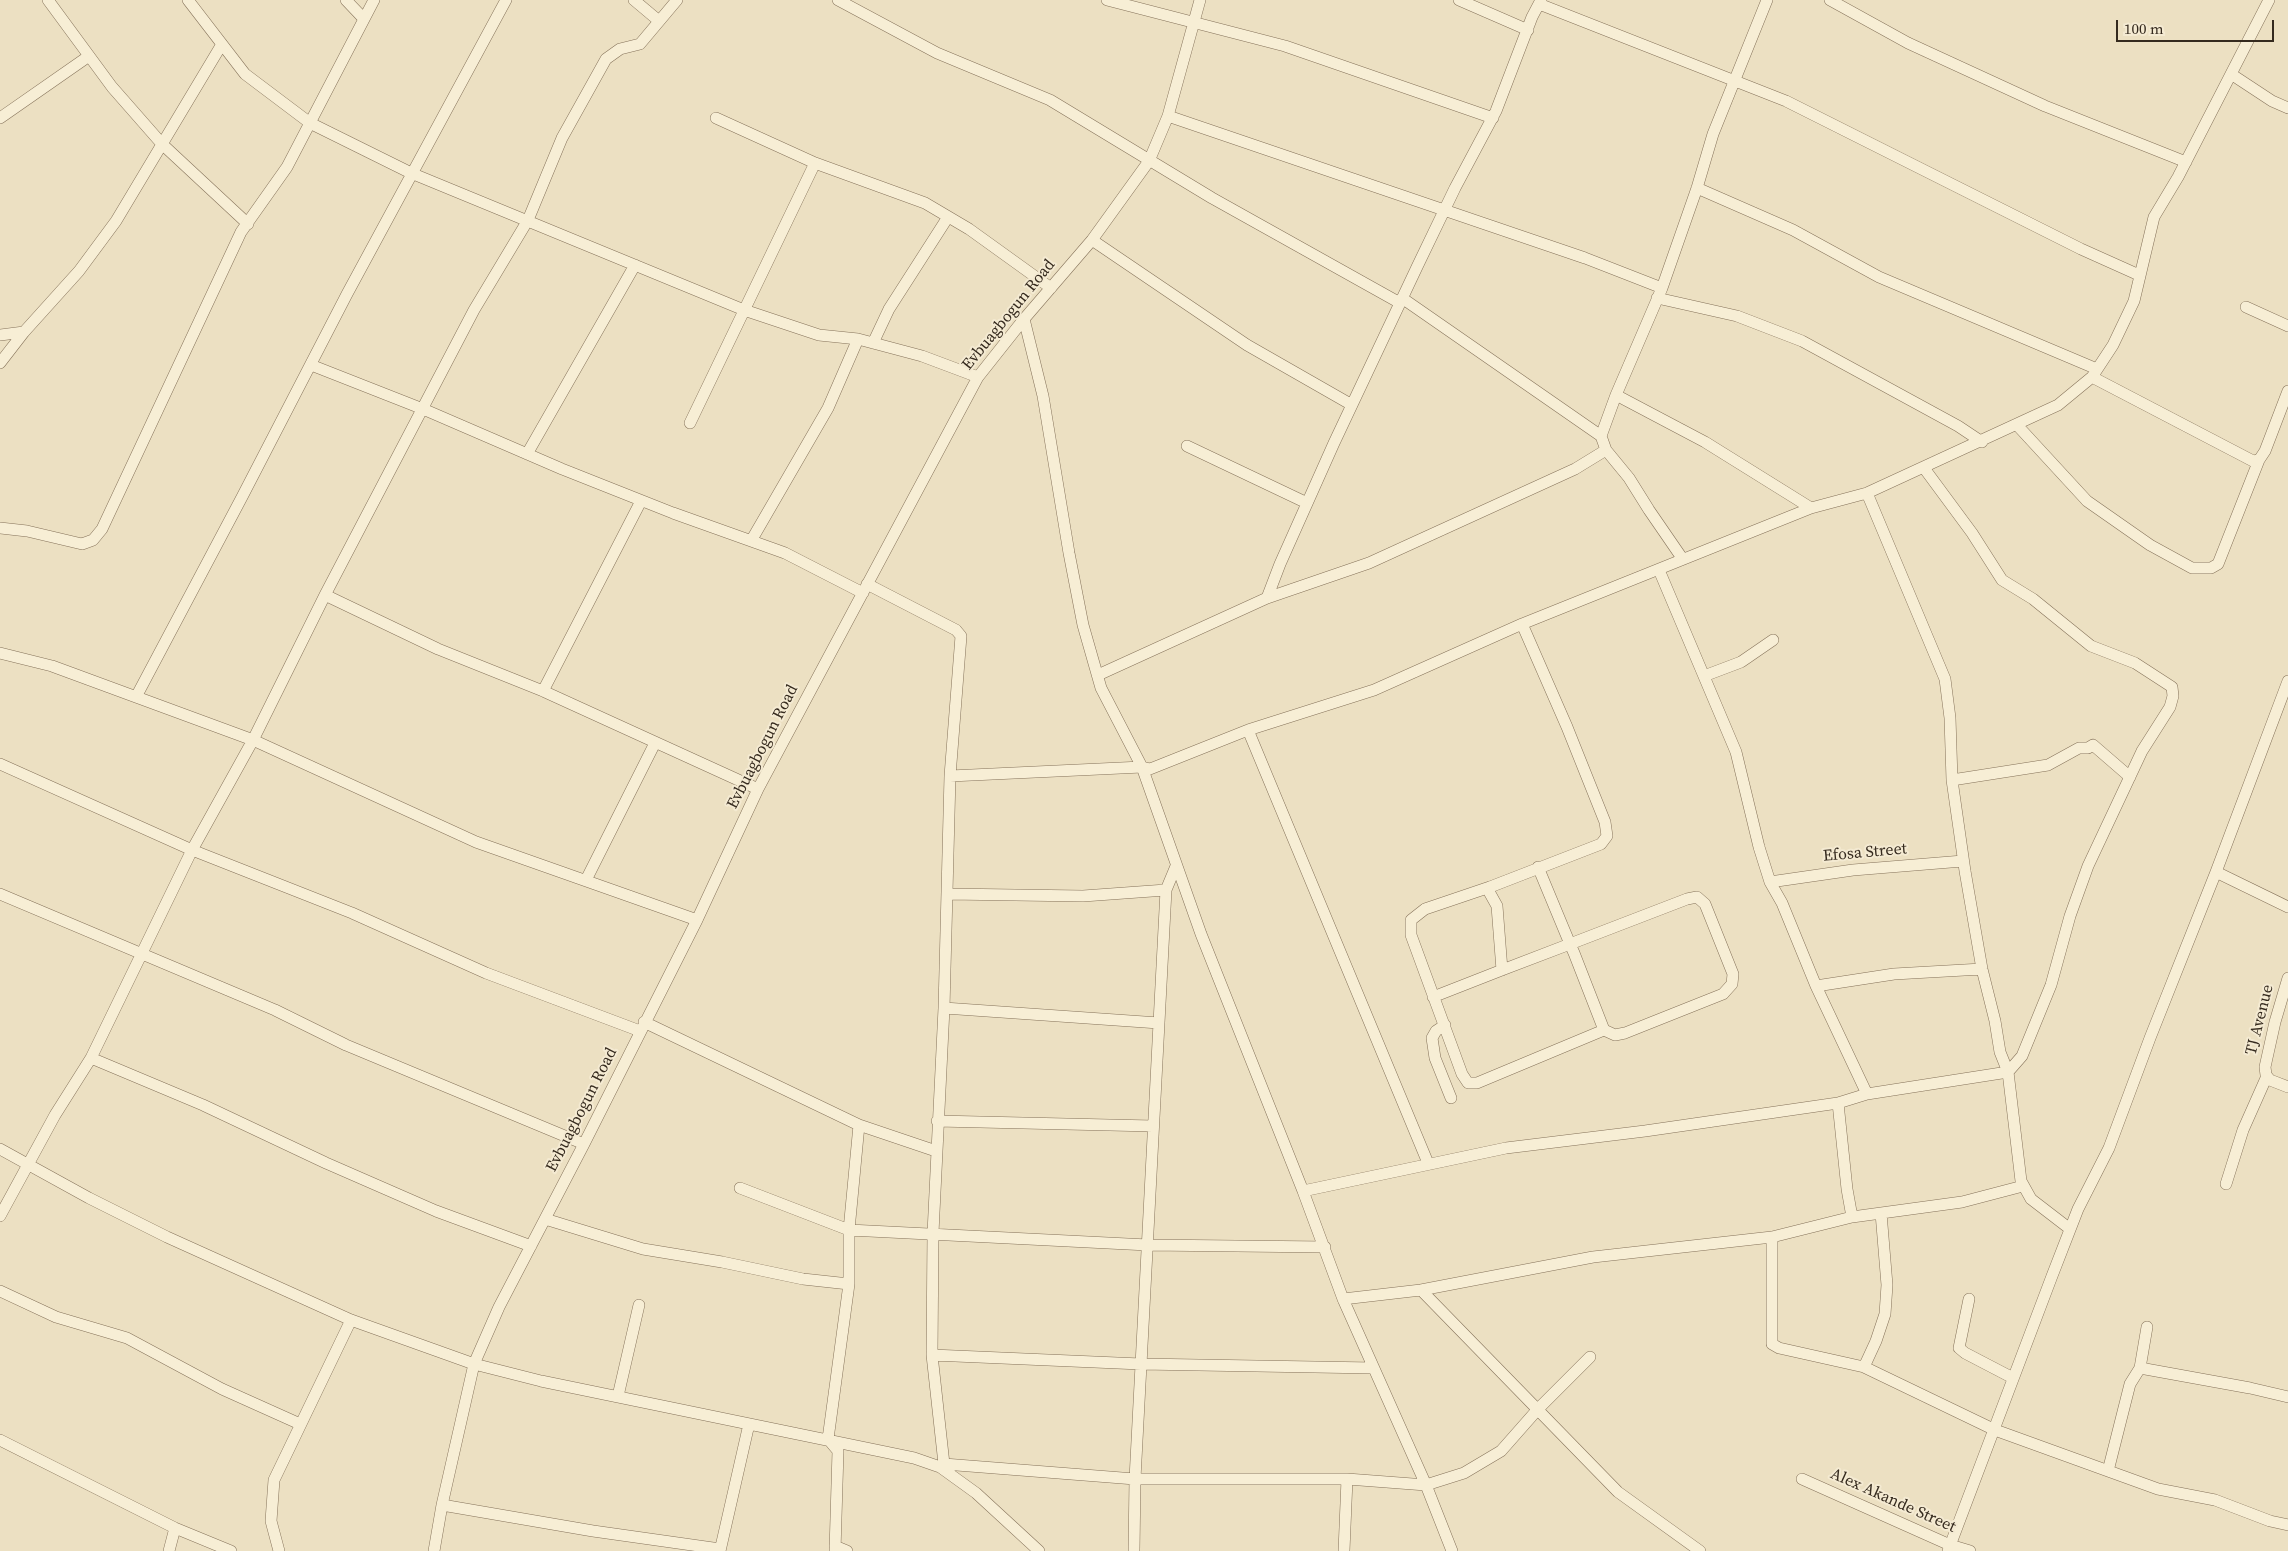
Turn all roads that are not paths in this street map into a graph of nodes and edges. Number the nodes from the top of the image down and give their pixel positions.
1 (48, 0) edge
2 (188, 0) edge
3 (346, 0) edge
4 (374, 0) edge
5 (506, 0) edge
6 (634, 0) edge
7 (677, 0) edge
8 (838, 0) edge
9 (1107, 0) edge
10 (1200, 0) edge
11 (1459, 0) edge
12 (1767, 0) edge
13 (1830, 0) edge
14 (2269, 0) edge
15 (1540, 2) edge
16 (364, 19) junction
17 (659, 21) junction
18 (1194, 23) junction
19 (1528, 30) junction
20 (222, 44) junction
21 (89, 56) junction
22 (2231, 74) junction
23 (1733, 81) junction
24 (2288, 108) edge
25 (1168, 116) junction
26 (0, 118) edge
27 (716, 118) dead end
28 (1493, 118) junction
29 (310, 123) junction
30 (162, 144) junction
31 (1149, 161) junction
32 (2186, 162) junction
33 (815, 163) junction
34 (411, 173) junction
35 (1697, 188) junction
36 (1444, 210) junction
37 (948, 217) junction
38 (528, 220) junction
39 (248, 224) junction
40 (1092, 240) junction
41 (635, 265) junction
42 (2139, 275) junction
43 (1051, 288) junction
44 (1660, 293) junction
45 (1401, 301) junction
46 (2246, 307) dead end
47 (744, 310) junction
48 (1024, 320) junction
49 (2288, 326) edge
50 (24, 332) junction
51 (0, 335) edge
52 (858, 339) junction
53 (873, 343) junction
54 (0, 363) edge
55 (310, 365) junction
56 (2095, 373) junction
57 (978, 378) junction
58 (2288, 391) edge
59 (1616, 394) junction
60 (1352, 405) junction
61 (423, 409) junction
62 (690, 422) dead end
63 (2017, 425) junction
64 (1601, 436) junction
65 (1982, 442) junction
66 (1187, 446) dead end
67 (1606, 450) junction
68 (527, 454) junction
69 (2259, 460) junction
70 (1924, 468) junction
71 (1867, 493) junction
72 (641, 501) junction
73 (1307, 503) junction
74 (1811, 508) junction
75 (0, 528) edge
76 (751, 542) junction
77 (1682, 558) junction
78 (1659, 570) junction
79 (865, 589) junction
80 (324, 595) junction
81 (1267, 598) junction
82 (1522, 624) junction
83 (1773, 640) dead end
84 (0, 653) edge
85 (1098, 675) junction
86 (1704, 676) junction
87 (2288, 681) edge
88 (543, 691) junction
89 (136, 697) junction
90 (1248, 730) junction
91 (253, 740) junction
92 (655, 743) junction
93 (0, 764) edge
94 (1142, 767) junction
95 (950, 776) junction
96 (2130, 777) junction
97 (1952, 780) junction
98 (758, 789) junction
99 (192, 850) junction
100 (1964, 861) junction
101 (1176, 866) junction
102 (1538, 867) junction
103 (2216, 872) junction
104 (586, 880) junction
105 (1770, 882) junction
106 (1488, 888) junction
107 (1166, 890) junction
108 (0, 894) edge
109 (948, 894) junction
110 (2288, 907) edge
111 (697, 920) junction
112 (1570, 944) junction
113 (142, 953) junction
114 (1982, 969) junction
115 (1502, 970) junction
116 (2288, 978) edge
117 (1816, 986) junction
118 (1434, 997) junction
119 (944, 1008) junction
120 (1160, 1023) junction
121 (1445, 1025) junction
122 (642, 1026) junction
123 (1604, 1030) junction
124 (91, 1058) junction
125 (2008, 1072) junction
126 (2267, 1076) junction
127 (2288, 1087) edge
128 (1868, 1094) junction
129 (1451, 1098) dead end
130 (1838, 1103) junction
131 (937, 1121) junction
132 (859, 1125) junction
133 (1153, 1126) junction
134 (584, 1144) junction
135 (0, 1150) edge
136 (936, 1151) junction
137 (1428, 1164) junction
138 (27, 1165) junction
139 (2226, 1184) dead end
140 (2023, 1186) junction
141 (740, 1188) dead end
142 (1303, 1191) junction
143 (1881, 1213) junction
144 (0, 1216) edge
145 (1852, 1217) junction
146 (545, 1219) junction
147 (849, 1230) junction
148 (2070, 1230) junction
149 (933, 1233) junction
150 (1772, 1237) junction
151 (1148, 1245) junction
152 (531, 1246) junction
153 (1325, 1248) junction
154 (849, 1284) junction
155 (1422, 1290) junction
156 (0, 1291) edge
157 (1343, 1299) junction
158 (1969, 1299) dead end
159 (639, 1305) dead end
160 (351, 1320) junction
161 (2147, 1327) dead end
162 (932, 1355) junction
163 (1590, 1357) dead end
164 (474, 1364) junction
165 (1141, 1364) junction
166 (1864, 1367) junction
167 (1373, 1368) junction
168 (2140, 1368) junction
169 (2013, 1378) junction
170 (618, 1396) junction
171 (2288, 1397) edge
172 (1538, 1409) junction
173 (300, 1424) junction
174 (749, 1424) junction
175 (1995, 1430) junction
176 (828, 1439) junction
177 (0, 1440) edge
178 (942, 1466) junction
179 (2108, 1471) junction
180 (1135, 1478) junction
181 (1347, 1479) junction
182 (1802, 1479) dead end
183 (1426, 1485) junction
184 (442, 1505) junction
185 (2288, 1525) edge
186 (175, 1528) junction
187 (1949, 1548) edge
188 (835, 1549) edge
189 (720, 1550) edge
190 (169, 1551) edge
191 (231, 1551) edge
192 (279, 1551) edge
193 (434, 1551) edge
194 (847, 1551) edge
195 (1039, 1551) edge
196 (1134, 1551) edge
197 (1344, 1551) edge
198 (1452, 1551) edge
199 (1700, 1551) edge
200 (1970, 1551) edge

1 - 21 street
2 - 20 street
3 - 16 street
4 - 16 street
5 - 34 street
6 - 17 street
7 - 17 street
8 - 31 street
9 - 18 street
10 - 18 street, Evbuagbogun Road
11 - 19 street
12 - 23 street
13 - 32 street
14 - 22 street
15 - 19 street
15 - 23 street
16 - 29 street
17 - 38 street
18 - 25 street, Evbuagbogun Road
18 - 28 street
19 - 28 street
20 - 29 street
20 - 30 street
21 - 26 street
21 - 30 street
22 - 24 street
22 - 32 street
23 - 35 street
23 - 42 street
25 - 31 street, Evbuagbogun Road
25 - 36 street
27 - 33 street
28 - 36 street
29 - 34 street
29 - 39 street
30 - 39 street
30 - 50 street
31 - 40 street, Evbuagbogun Road
31 - 45 street
32 - 42 street
33 - 37 street
33 - 47 street
34 - 38 street
34 - 55 street
35 - 44 street
35 - 56 street
36 - 44 street
36 - 45 street
37 - 43 street
37 - 53 street
38 - 41 street
38 - 61 street
39 - 75 street
40 - 43 street, Evbuagbogun Road
40 - 60 street
41 - 47 street
41 - 68 street
42 - 56 street
43 - 48 street, Evbuagbogun Road
44 - 59 street
44 - 65 street
45 - 60 street
45 - 64 street
46 - 49 street
47 - 52 street
47 - 62 street
48 - 57 street, Evbuagbogun Road
48 - 85 street
50 - 51 street
50 - 54 street
52 - 53 street
52 - 76 street
53 - 57 street
55 - 61 street
55 - 89 street
56 - 63 street
56 - 69 street
57 - 79 street, Evbuagbogun Road
58 - 69 street
59 - 64 street
59 - 74 street
60 - 73 street
61 - 68 street
61 - 80 street
63 - 65 street
63 - 69 street
64 - 67 street
65 - 70 street
66 - 73 street
67 - 77 street
67 - 81 street
68 - 72 street
70 - 71 street
70 - 96 street
71 - 74 street
71 - 97 street
72 - 76 street
72 - 88 street
73 - 81 street
74 - 77 street
76 - 79 street
77 - 78 street
78 - 82 street
78 - 86 street
79 - 95 street
79 - 98 street, Evbuagbogun Road
80 - 88 street
80 - 91 street
81 - 85 street
82 - 90 street
82 - 102 street
83 - 86 street
84 - 89 street
85 - 94 street
86 - 105 street
87 - 103 street
88 - 92 street
89 - 91 street
90 - 94 street
90 - 137 street
91 - 99 street
91 - 104 street
92 - 98 street
92 - 104 street
93 - 99 street
94 - 95 street
94 - 101 street
95 - 109 street
96 - 97 street
96 - 125 street
97 - 100 street
98 - 111 street, Evbuagbogun Road
99 - 113 street
99 - 122 street
100 - 105 street, Efosa Street
100 - 114 street
101 - 107 street
101 - 142 street
102 - 106 street
102 - 112 street
103 - 110 street
103 - 148 street
104 - 111 street
105 - 117 street
106 - 115 street
106 - 118 street
107 - 109 street
107 - 120 street
108 - 113 street
109 - 119 street
111 - 122 street, Evbuagbogun Road
112 - 115 street
112 - 123 street
112 - 123 street
113 - 124 street
113 - 134 street
114 - 117 street
114 - 125 street
115 - 118 street
116 - 126 street, TJ Avenue
117 - 128 street
118 - 121 street
119 - 120 street
119 - 131 street
120 - 133 street
121 - 123 street
121 - 129 street
122 - 132 street
122 - 134 street, Evbuagbogun Road
124 - 138 street
124 - 152 street
125 - 128 street
125 - 140 street
126 - 127 street, TJ Avenue
126 - 139 street
128 - 130 street
130 - 137 street
130 - 145 street
131 - 133 street
131 - 136 street
132 - 136 street
132 - 147 street
133 - 151 street
134 - 146 street, Evbuagbogun Road
135 - 138 street
136 - 149 street
137 - 142 street
138 - 144 street
138 - 160 street
140 - 143 street
140 - 148 street
141 - 147 street
142 - 153 street
143 - 145 street
143 - 166 street
145 - 150 street
146 - 152 street, Evbuagbogun Road
146 - 154 street
147 - 149 street
147 - 154 street
148 - 169 street
149 - 151 street
149 - 162 street
150 - 155 street
150 - 166 street
151 - 153 street
151 - 165 street
152 - 164 street, Evbuagbogun Road
153 - 157 street
154 - 176 street
155 - 157 street
155 - 172 street
156 - 173 street
157 - 167 street
158 - 169 street
159 - 170 street
160 - 164 street
160 - 173 street
161 - 168 street
162 - 165 street
162 - 178 street
163 - 172 street
164 - 170 street
164 - 184 street, Evbuagbogun Road
165 - 167 street
165 - 180 street
166 - 175 street
167 - 183 street
168 - 171 street
168 - 179 street
169 - 175 street
170 - 174 street
172 - 183 street
172 - 199 street
173 - 192 street
174 - 176 street
174 - 189 street
175 - 179 street
175 - 187 street
176 - 178 street
176 - 188 street
177 - 186 street
178 - 180 street
178 - 195 street
179 - 185 street
180 - 181 street
180 - 196 street
181 - 183 street
181 - 197 street
182 - 187 street, Alex Akande Street
183 - 198 street
184 - 189 street
184 - 193 street, Evbuagbogun Road
186 - 190 street
186 - 191 street
187 - 200 street, Alex Akande Street
188 - 194 street

